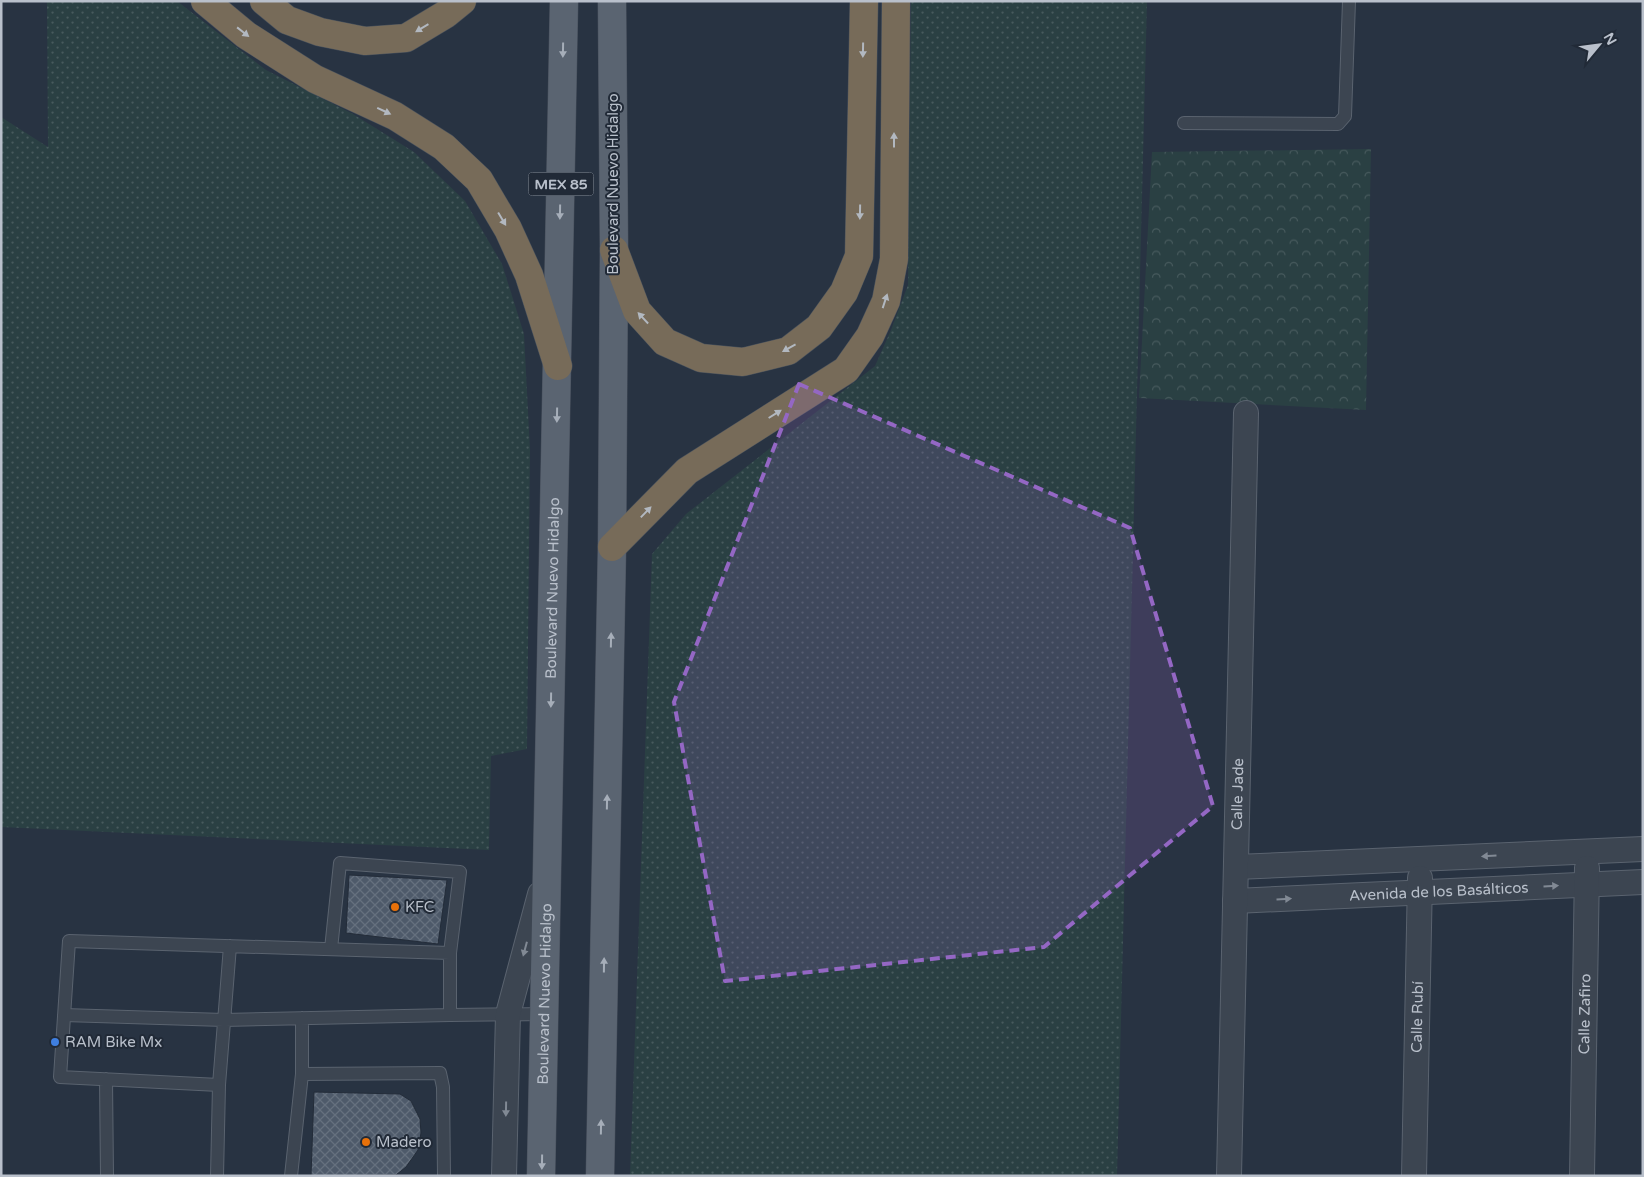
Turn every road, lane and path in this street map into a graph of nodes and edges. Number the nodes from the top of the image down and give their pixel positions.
1 (206, 1) edge
2 (264, 1) edge
3 (462, 1) edge
4 (564, 1) edge
5 (612, 1) edge
6 (864, 1) edge
7 (896, 1) edge
8 (1349, 1) edge
9 (1184, 123) dead end
10 (614, 250) junction
11 (558, 366) junction
12 (1246, 412) dead end
13 (612, 546) junction
14 (1643, 849) edge
15 (1587, 851) junction
16 (1420, 859) junction
17 (1236, 867) junction
18 (547, 868) junction
19 (1643, 882) edge
20 (1586, 885) junction
21 (1420, 893) junction
22 (1235, 901) junction
23 (230, 946) junction
24 (331, 949) junction
25 (450, 953) junction
26 (508, 1014) junction
27 (545, 1014) junction
28 (64, 1015) junction
29 (450, 1015) junction
30 (302, 1018) junction
31 (224, 1020) junction
32 (302, 1074) junction
33 (106, 1079) junction
34 (220, 1085) junction
35 (107, 1176) edge
36 (217, 1176) edge
37 (291, 1176) edge
38 (444, 1176) edge
39 (504, 1176) edge
40 (541, 1176) edge
41 (600, 1176) edge
42 (1229, 1176) edge
43 (1414, 1176) edge
44 (1582, 1176) edge

1 -> 11 highway
3 -> 2 highway
4 -> 11 main road, Boulevard Nuevo Hidalgo / MEX 85
5 - 10 main road, Boulevard Nuevo Hidalgo / MEX 85
6 -> 10 highway
13 -> 7 highway
8 - 9 lane
10 - 13 main road, Boulevard Nuevo Hidalgo
11 -> 18 main road, Boulevard Nuevo Hidalgo
12 - 17 street, Calle Jade
41 -> 13 main road, Boulevard Nuevo Hidalgo
14 - 15 street
15 -> 16 street
15 - 20 street, Calle Zafiro
16 - 17 street
16 - 21 street, Calle Rubí
17 - 22 street, Calle Jade
18 -> 26 street
18 - 27 main road, Boulevard Nuevo Hidalgo
19 - 20 street, Avenida de los Basálticos
21 -> 20 street, Avenida de los Basálticos
20 - 44 street, Calle Zafiro
22 -> 21 street, Avenida de los Basálticos
21 - 43 street, Calle Rubí
22 - 42 street, Calle Jade
23 - 24 lane
23 - 28 lane
23 - 31 lane
24 - 25 lane
24 - 25 lane
25 - 29 lane
26 - 27 lane
26 - 29 lane
26 -> 39 street
27 -> 40 main road, Boulevard Nuevo Hidalgo
28 - 31 lane
28 - 33 lane
29 - 30 lane
30 - 31 lane
30 - 32 lane
31 - 34 lane
32 - 37 lane
32 - 38 lane
33 - 34 lane
33 - 35 lane
34 - 36 lane

